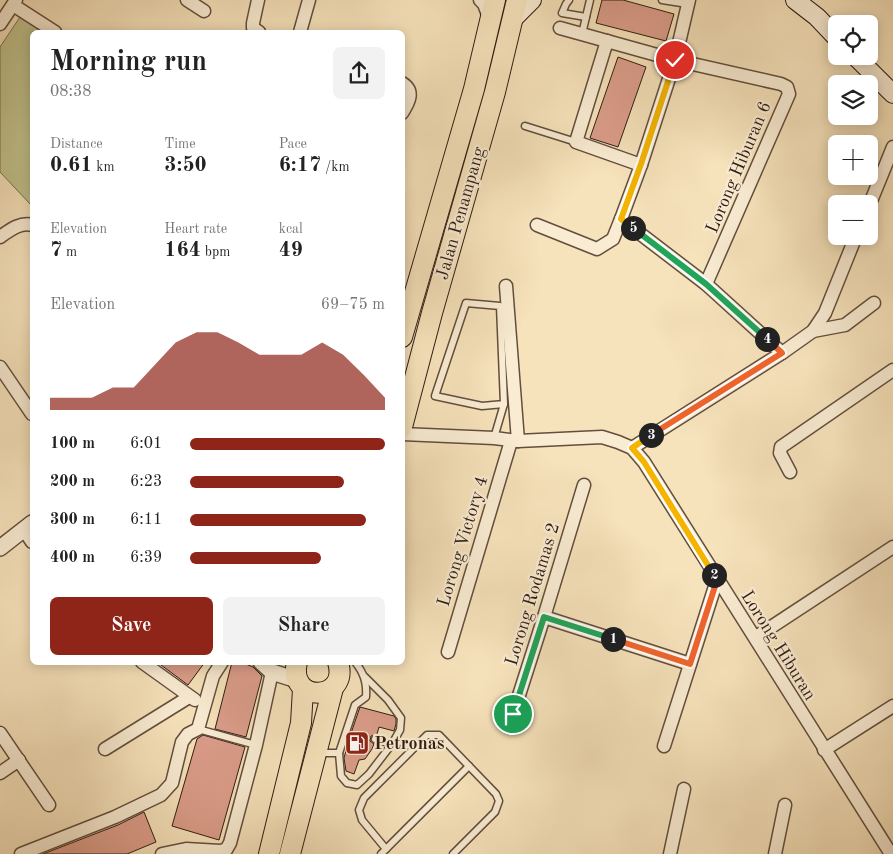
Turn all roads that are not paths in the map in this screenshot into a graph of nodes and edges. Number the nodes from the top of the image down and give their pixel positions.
1 (187, 0) edge
2 (258, 0) edge
3 (309, 0) edge
4 (480, 0) edge
5 (495, 0) edge
6 (518, 0) edge
7 (532, 0) edge
8 (569, 0) edge
9 (590, 0) edge
10 (662, 0) edge
11 (794, 0) edge
12 (14, 2) edge
13 (688, 2) edge
14 (204, 11) dead end
15 (586, 17) junction
16 (512, 19) junction
17 (490, 22) junction
18 (0, 24) edge
19 (560, 28) dead end
20 (828, 29) edge
21 (52, 30) edge
22 (256, 30) edge
23 (301, 30) edge
24 (582, 34) junction
25 (607, 41) junction
26 (675, 60) junction
27 (864, 65) edge
28 (405, 86) edge
29 (893, 94) edge
30 (405, 108) edge
31 (525, 126) dead end
32 (576, 142) junction
33 (893, 147) edge
34 (641, 164) junction
35 (873, 195) edge
36 (621, 219) junction
37 (30, 224) edge
38 (537, 224) dead end
39 (0, 237) edge
40 (852, 245) edge
41 (440, 284) junction
42 (706, 284) junction
43 (506, 286) dead end
44 (417, 291) junction
45 (874, 304) dead end
46 (405, 328) edge
47 (813, 331) junction
48 (782, 353) junction
49 (0, 366) edge
50 (893, 370) edge
51 (504, 404) junction
52 (30, 411) edge
53 (405, 416) edge
54 (405, 434) edge
55 (494, 438) junction
56 (514, 441) junction
57 (632, 448) junction
58 (790, 472) dead end
59 (584, 485) dead end
60 (30, 532) edge
61 (893, 547) edge
62 (0, 548) edge
63 (717, 580) junction
64 (544, 617) junction
65 (756, 637) junction
66 (448, 652) dead end
67 (690, 664) junction
68 (146, 665) edge
69 (220, 665) edge
70 (339, 665) edge
71 (358, 665) edge
72 (266, 667) edge
73 (299, 677) edge
74 (365, 677) junction
75 (333, 688) junction
76 (189, 697) junction
77 (205, 705) junction
78 (893, 706) edge
79 (513, 714) dead end
80 (198, 729) junction
81 (0, 733) edge
82 (376, 739) dead end
83 (392, 744) junction
84 (256, 745) junction
85 (664, 746) dead end
86 (105, 749) dead end
87 (824, 750) junction
88 (315, 753) junction
89 (339, 753) junction
90 (19, 760) junction
91 (469, 766) junction
92 (0, 773) edge
93 (684, 789) dead end
94 (49, 805) dead end
95 (785, 805) dead end
96 (386, 849) junction
97 (21, 854) edge
98 (162, 854) edge
99 (269, 854) edge
100 (290, 854) edge
101 (381, 854) edge
102 (453, 854) edge
103 (670, 854) edge
104 (775, 854) edge
105 (891, 854) edge

1 - 14 street
2 - 22 street
3 - 23 street
4 - 17 street
5 - 17 main road, Jalan Penampang
6 - 16 main road, Jalan Penampang
7 - 16 main road
8 - 15 lane
9 - 15 lane
10 - 13 lane
11 - 20 main road
12 - 18 street
12 - 21 street
13 - 26 street
15 - 24 lane
16 - 41 main road, Jalan Penampang
17 - 44 main road, Jalan Penampang
19 - 24 street
24 - 25 street
25 - 26 street
25 - 32 street
26 - 34 street
26 - 42 street, Lorong Hiburan 6
27 - 29 main road
28 - 30 street
31 - 32 lane
32 - 34 street
33 - 35 street
34 - 36 street
36 - 38 street
36 - 42 street
37 - 39 street
40 - 47 street
41 - 44 main road
41 - 53 main road, Jalan Penampang
42 - 48 street
43 - 56 street
44 - 46 main road, Jalan Penampang
45 - 47 street
47 - 48 street
48 - 57 street
49 - 52 street
50 - 58 street
51 - 51 lane
51 - 55 lane
54 - 55 street
55 - 56 street
56 - 57 street
56 - 66 street, Lorong Victory 4
57 - 63 street, Lorong Hiburan
59 - 64 street, Lorong Rodamas 2
60 - 62 street
61 - 65 street
63 - 65 street, Lorong Hiburan
63 - 67 street
64 - 67 street
64 - 79 street, Lorong Rodamas 2
65 - 87 street, Lorong Hiburan
67 - 85 street
68 - 76 street
69 - 77 street
70 - 75 main road
71 - 74 lane
72 - 73 street
72 - 84 street
73 - 75 main road
73 - 99 main road
74 - 83 lane
74 - 89 lane
75 - 88 main road
76 - 77 street
76 - 86 street
77 - 80 street
78 - 87 street
80 - 84 lane
80 - 97 street
81 - 90 street
82 - 83 lane
83 - 89 lane
84 - 98 street
87 - 105 street, Lorong Hiburan
88 - 89 lane
88 - 100 main road
90 - 92 street
90 - 94 street
91 - 96 lane
91 - 96 lane
91 - 102 lane
93 - 103 street
95 - 104 street
96 - 101 lane

